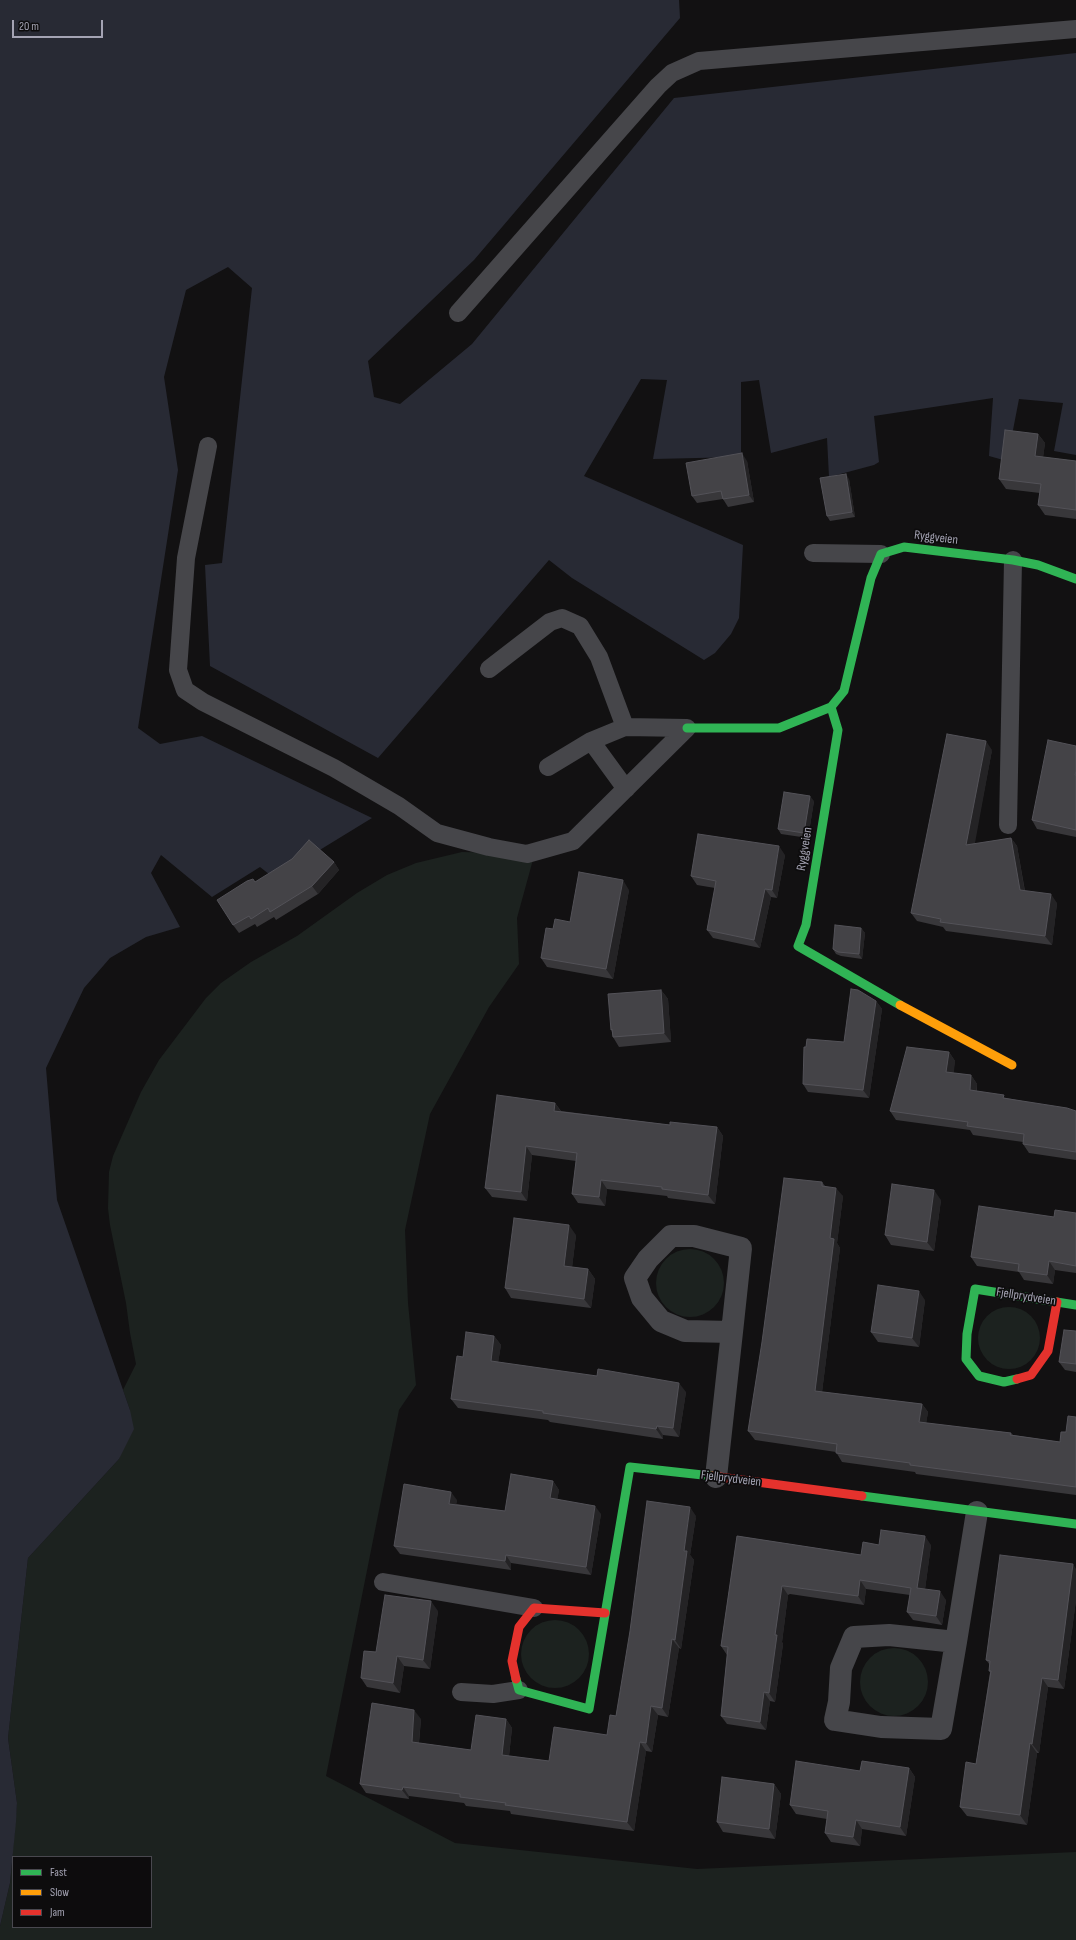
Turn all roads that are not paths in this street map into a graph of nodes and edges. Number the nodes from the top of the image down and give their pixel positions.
1 (1076, 29) edge
2 (458, 313) dead end
3 (208, 446) dead end
4 (813, 553) dead end
5 (882, 554) junction
6 (1013, 560) junction
7 (1076, 579) edge
8 (489, 669) dead end
9 (831, 707) junction
10 (625, 727) junction
11 (687, 728) junction
12 (592, 741) junction
13 (548, 767) dead end
14 (626, 789) junction
15 (1008, 825) dead end
16 (1012, 1065) dead end
17 (1057, 1302) junction
18 (1076, 1305) edge
19 (732, 1332) junction
20 (716, 1477) junction
21 (977, 1512) junction
22 (1076, 1524) edge
23 (383, 1582) dead end
24 (534, 1608) junction
25 (605, 1613) junction
26 (956, 1642) junction
27 (519, 1690) junction
28 (462, 1692) dead end

1 - 2 lane
3 - 14 lane
4 - 5 lane
5 - 6 street, Ryggveien
5 - 9 street
6 - 7 street, Ryggveien
6 - 15 lane
8 - 10 lane
9 - 11 street
9 - 16 street, Ryggveien
10 - 11 lane
10 - 12 lane
11 - 14 lane
12 - 13 lane
12 - 14 lane
17 - 17 street, Fjellprydveien
17 - 18 street, Fjellprydveien
19 - 19 street
19 - 20 street
20 - 21 street, Fjellprydveien
20 - 25 street, Fjellprydveien
21 - 22 street, Fjellprydveien
21 - 26 street
23 - 24 lane
24 - 25 street
24 - 27 street
25 - 27 street, Fjellprydveien
26 - 26 street
27 - 28 lane, Fjellprydveien

